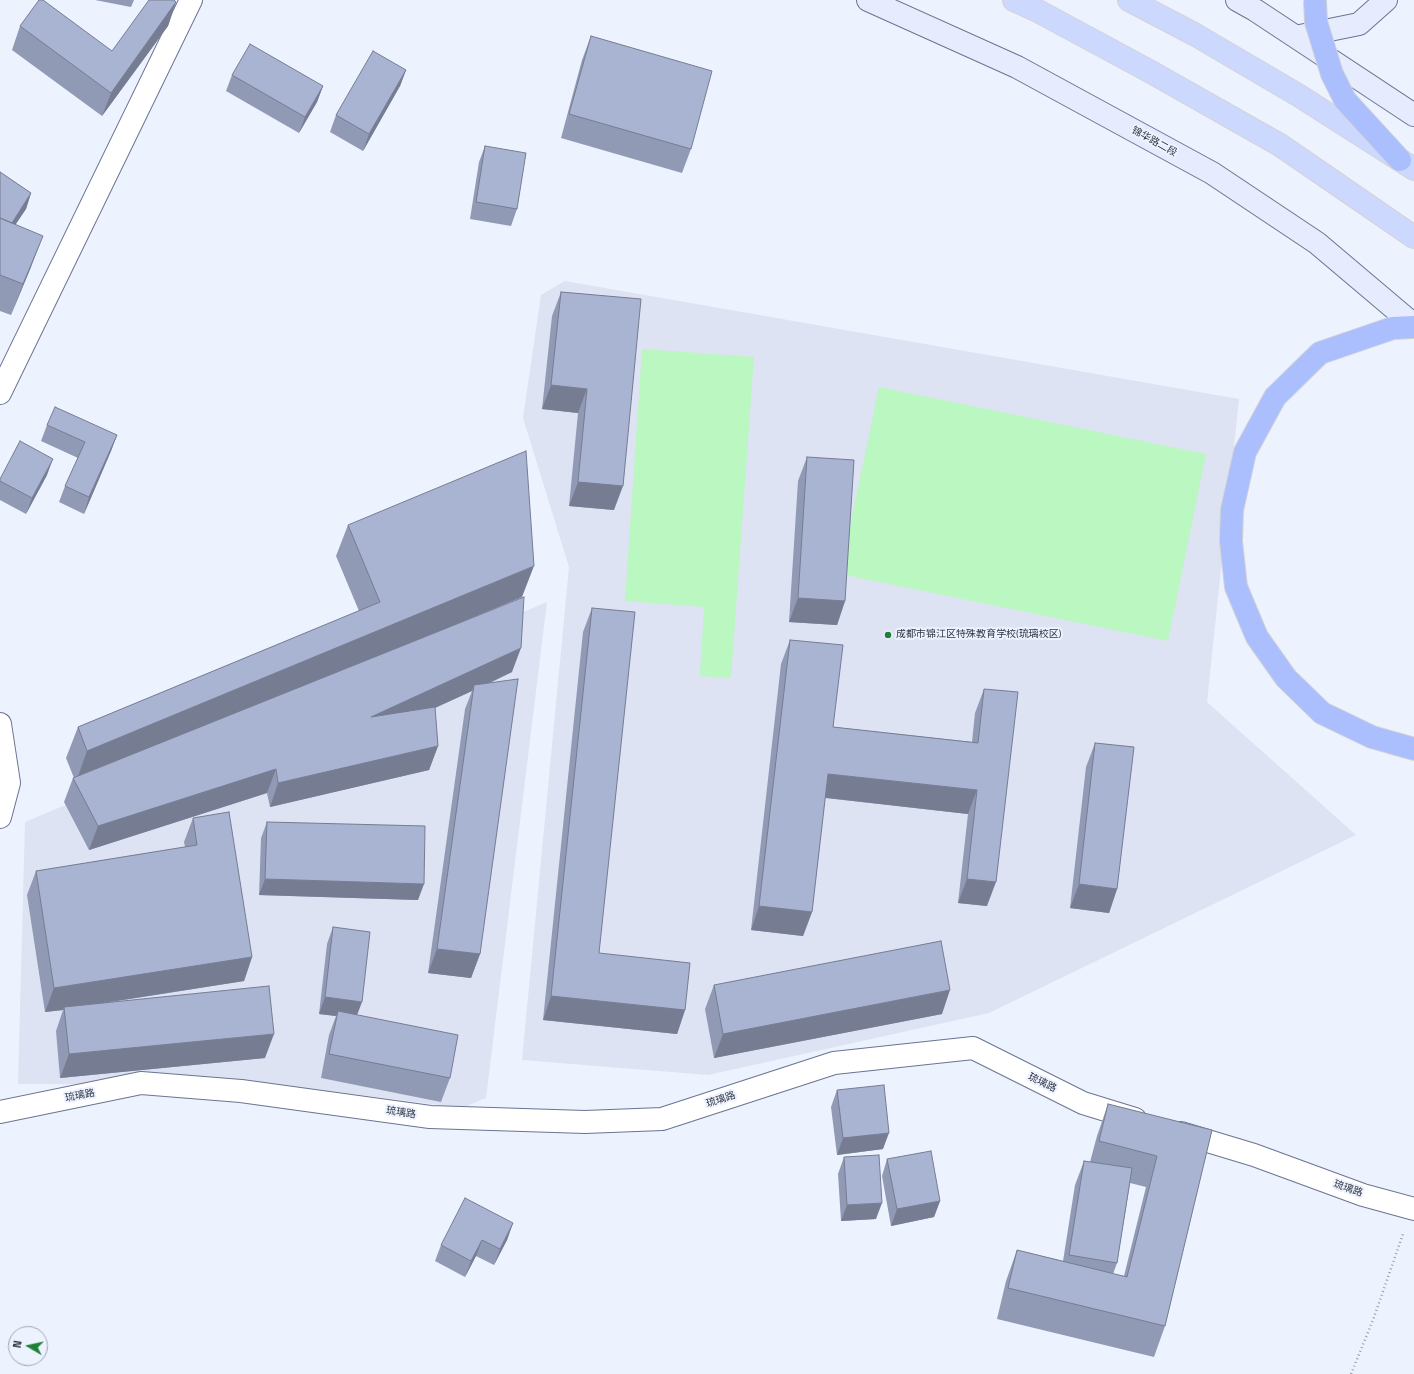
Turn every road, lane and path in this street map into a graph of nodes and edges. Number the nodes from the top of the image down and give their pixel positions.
1 (191, 0) edge
2 (868, 0) edge
3 (1014, 0) edge
4 (1129, 0) edge
5 (1237, 0) edge
6 (1314, 0) edge
7 (1386, 0) edge
8 (1297, 37) junction
9 (1414, 115) edge
10 (1407, 165) edge
11 (1414, 237) edge
12 (1414, 326) edge
13 (0, 393) edge
14 (0, 724) edge
15 (1414, 749) edge
16 (0, 817) edge
17 (0, 1112) edge
18 (1413, 1209) edge
19 (1351, 1374) edge

1 - 13 street
2 - 12 main road, 锦华路二段
3 - 11 main road
4 - 10 main road, bridge
5 - 8 main road
6 - 10 highway, bridge
7 - 8 main road
8 - 9 main road
12 - 15 highway
14 - 16 street
17 - 18 street, 琉璃路
18 - 19 path

